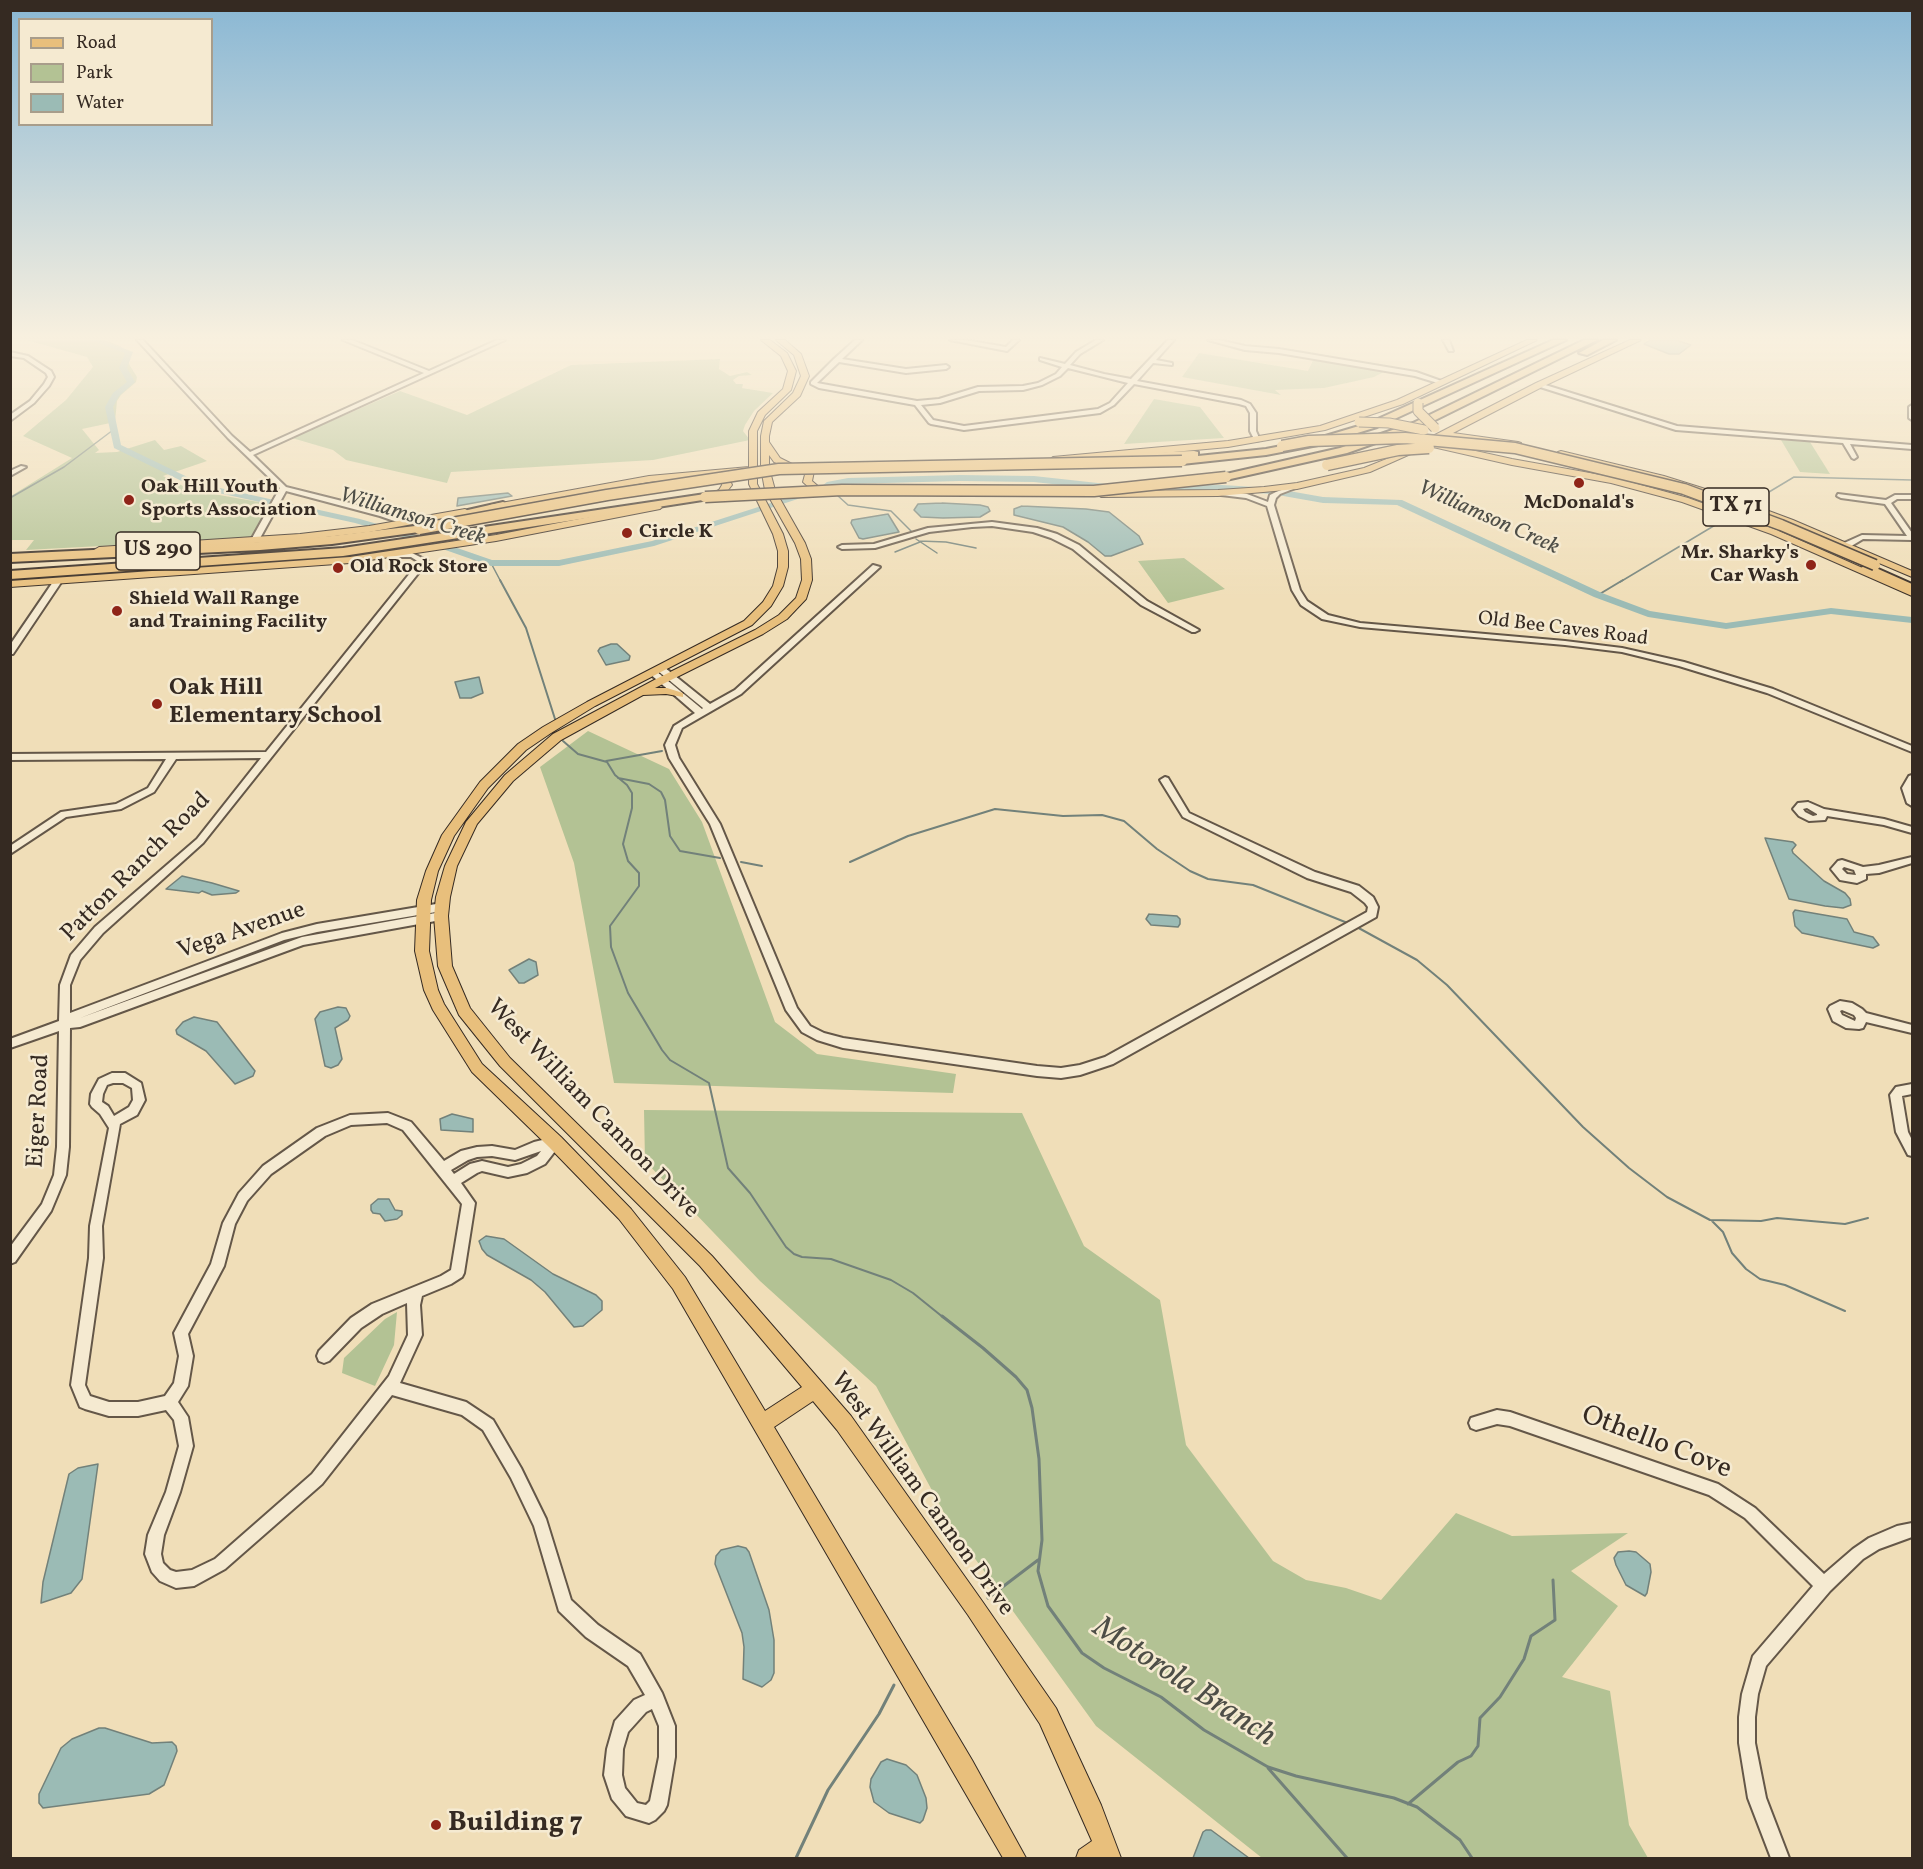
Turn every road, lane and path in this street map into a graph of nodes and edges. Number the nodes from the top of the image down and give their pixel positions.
1 (222, 427) edge
2 (310, 427) edge
3 (755, 427) edge
4 (767, 427) edge
5 (1253, 427) edge
6 (1327, 427) edge
7 (1361, 427) edge
8 (1366, 427) edge
9 (1410, 427) edge
10 (1411, 427) edge
11 (1432, 427) edge
12 (1458, 427) edge
13 (1461, 427) edge
14 (1674, 427) edge
15 (1322, 428) joint
16 (753, 431) junction
17 (1437, 433) junction
18 (765, 437) junction
19 (1257, 440) junction
20 (1500, 441) junction
21 (1845, 442) junction
22 (1523, 446) junction
23 (1912, 447) edge
24 (754, 449) junction
25 (248, 455) junction
26 (1221, 457) junction
27 (1854, 457) dead end
28 (1397, 458) junction
29 (1053, 460) junction
30 (1504, 460) junction
31 (1589, 460) junction
32 (10, 464) edge
33 (824, 465) junction
34 (792, 466) junction
35 (765, 468) junction
36 (752, 470) junction
37 (1564, 470) junction
38 (708, 472) junction
39 (1602, 472) junction
40 (10, 474) edge
41 (1226, 477) junction
42 (1297, 486) junction
43 (282, 491) junction
44 (800, 492) junction
45 (832, 492) junction
46 (1218, 493) junction
47 (774, 496) junction
48 (1841, 496) dead end
49 (1912, 497) edge
50 (703, 500) junction
51 (759, 501) junction
52 (1887, 502) junction
53 (502, 505) joint
54 (1270, 505) junction
55 (388, 515) junction
56 (781, 518) junction
57 (408, 524) junction
58 (379, 527) junction
59 (357, 538) junction
60 (1912, 538) edge
61 (255, 540) junction
62 (303, 540) junction
63 (1845, 546) junction
64 (842, 547) dead end
65 (380, 556) junction
66 (10, 557) edge
67 (1871, 566) junction
68 (876, 567) dead end
69 (226, 570) junction
70 (1912, 574) edge
71 (10, 579) edge
72 (58, 581) junction
73 (1912, 581) edge
74 (1912, 588) edge
75 (1912, 593) edge
76 (1195, 630) dead end
77 (10, 652) edge
78 (662, 674) junction
79 (640, 692) junction
80 (679, 695) junction
81 (705, 710) junction
82 (1912, 749) edge
83 (269, 755) junction
84 (10, 757) edge
85 (171, 759) junction
86 (515, 762) junction
87 (1912, 778) edge
88 (1165, 780) dead end
89 (1912, 803) edge
90 (1822, 812) dead end
91 (1912, 832) edge
92 (10, 851) edge
93 (1912, 860) edge
94 (1861, 871) dead end
95 (441, 912) junction
96 (423, 914) junction
97 (1862, 1017) dead end
98 (64, 1024) junction
99 (1912, 1029) edge
100 (10, 1044) edge
101 (1906, 1089) edge
102 (112, 1123) dead end
103 (574, 1131) junction
104 (555, 1142) junction
105 (1912, 1151) edge
106 (443, 1168) junction
107 (453, 1182) junction
108 (10, 1258) edge
109 (417, 1292) junction
110 (324, 1356) dead end
111 (390, 1387) junction
112 (815, 1389) junction
113 (169, 1402) junction
114 (762, 1423) junction
115 (1476, 1423) dead end
116 (1912, 1530) edge
117 (1824, 1585) junction
118 (656, 1699) junction
119 (1101, 1854) edge
120 (1015, 1858) edge
121 (1780, 1858) edge

1 - 25 street
2 - 25 street
3 - 16 main road
4 - 18 main road
5 - 19 street
6 - 15 main road, bridge
7 - 29 highway
8 - 26 highway
9 - 17 main road, bridge
10 - 41 highway, US 290
11 - 17 main road, bridge
12 - 17 main road
13 - 20 main road
14 - 21 street
15 - 19 main road
16 - 18 main road
16 - 24 main road, West William Cannon Drive
17 - 20 main road
17 - 28 main road
17 - 30 main road
18 - 34 main road
18 - 35 main road, West William Cannon Drive
19 - 29 main road
20 - 22 main road
21 - 23 street
21 - 27 street
22 - 30 main road
22 - 31 main road
24 - 36 main road, West William Cannon Drive
24 - 38 main road
25 - 43 street
26 - 59 highway, bridge
26 - 67 highway, TX 71, bridge
28 - 30 main road
28 - 42 main road
29 - 33 main road
30 - 37 main road
31 - 39 main road
31 - 63 main road
32 - 40 street
33 - 34 main road
33 - 45 main road
34 - 35 main road
35 - 36 main road
35 - 47 main road, West William Cannon Drive
36 - 38 main road
36 - 51 main road, West William Cannon Drive
37 - 39 main road
37 - 75 main road, TX 71
38 - 50 main road
38 - 53 main road
39 - 41 highway, TX 71, bridge
39 - 67 highway, TX 71, bridge
41 - 71 highway, US 290, bridge
42 - 46 main road
42 - 54 street
43 - 55 street
43 - 61 street
44 - 45 main road
44 - 47 main road
44 - 56 main road
45 - 46 main road, bridge
46 - 54 street
47 - 51 main road
47 - 56 main road, West William Cannon Drive
48 - 52 street
49 - 52 street
50 - 51 main road
50 - 65 main road
51 - 56 main road, West William Cannon Drive
52 - 60 street
53 - 57 highway
54 - 82 street, Old Bee Caves Road
55 - 57 street
55 - 58 street
56 - 78 main road, West William Cannon Drive
56 - 78 main road, West William Cannon Drive
57 - 58 main road
57 - 59 highway
58 - 62 main road
59 - 62 highway
60 - 63 street
61 - 62 main road
61 - 66 main road
62 - 66 highway, US 290
63 - 70 main road
64 - 76 street
65 - 69 main road
65 - 83 street, Patton Ranch Road
67 - 73 highway, TX 71
67 - 74 highway, TX 71
68 - 81 street
69 - 71 highway
69 - 72 main road
71 - 72 main road
72 - 77 street
78 - 79 main road, West William Cannon Drive
78 - 80 street
78 - 81 street
78 - 86 main road, West William Cannon Drive
79 - 80 main road
79 - 86 main road, West William Cannon Drive
80 - 81 street
81 - 88 street
83 - 85 street
83 - 98 street, Patton Ranch Road
84 - 85 street
85 - 92 street
86 - 95 main road, West William Cannon Drive
86 - 96 main road, West William Cannon Drive
87 - 89 street
90 - 91 street
93 - 94 street
95 - 96 street, Vega Avenue
95 - 103 main road, West William Cannon Drive
96 - 98 street, Vega Avenue
96 - 104 main road, West William Cannon Drive
97 - 99 street
98 - 100 street, Vega Avenue
98 - 108 street, Eiger Road
101 - 105 street
102 - 113 street
103 - 104 main road
103 - 112 main road, West William Cannon Drive
104 - 106 street
104 - 107 street
104 - 114 main road, West William Cannon Drive
106 - 107 street
106 - 113 street
107 - 109 street
109 - 110 street
109 - 111 street
111 - 113 street
111 - 118 street
112 - 114 main road
112 - 119 main road, West William Cannon Drive
114 - 120 main road, West William Cannon Drive
115 - 117 street, Othello Cove
116 - 117 street
117 - 121 street
118 - 118 street

